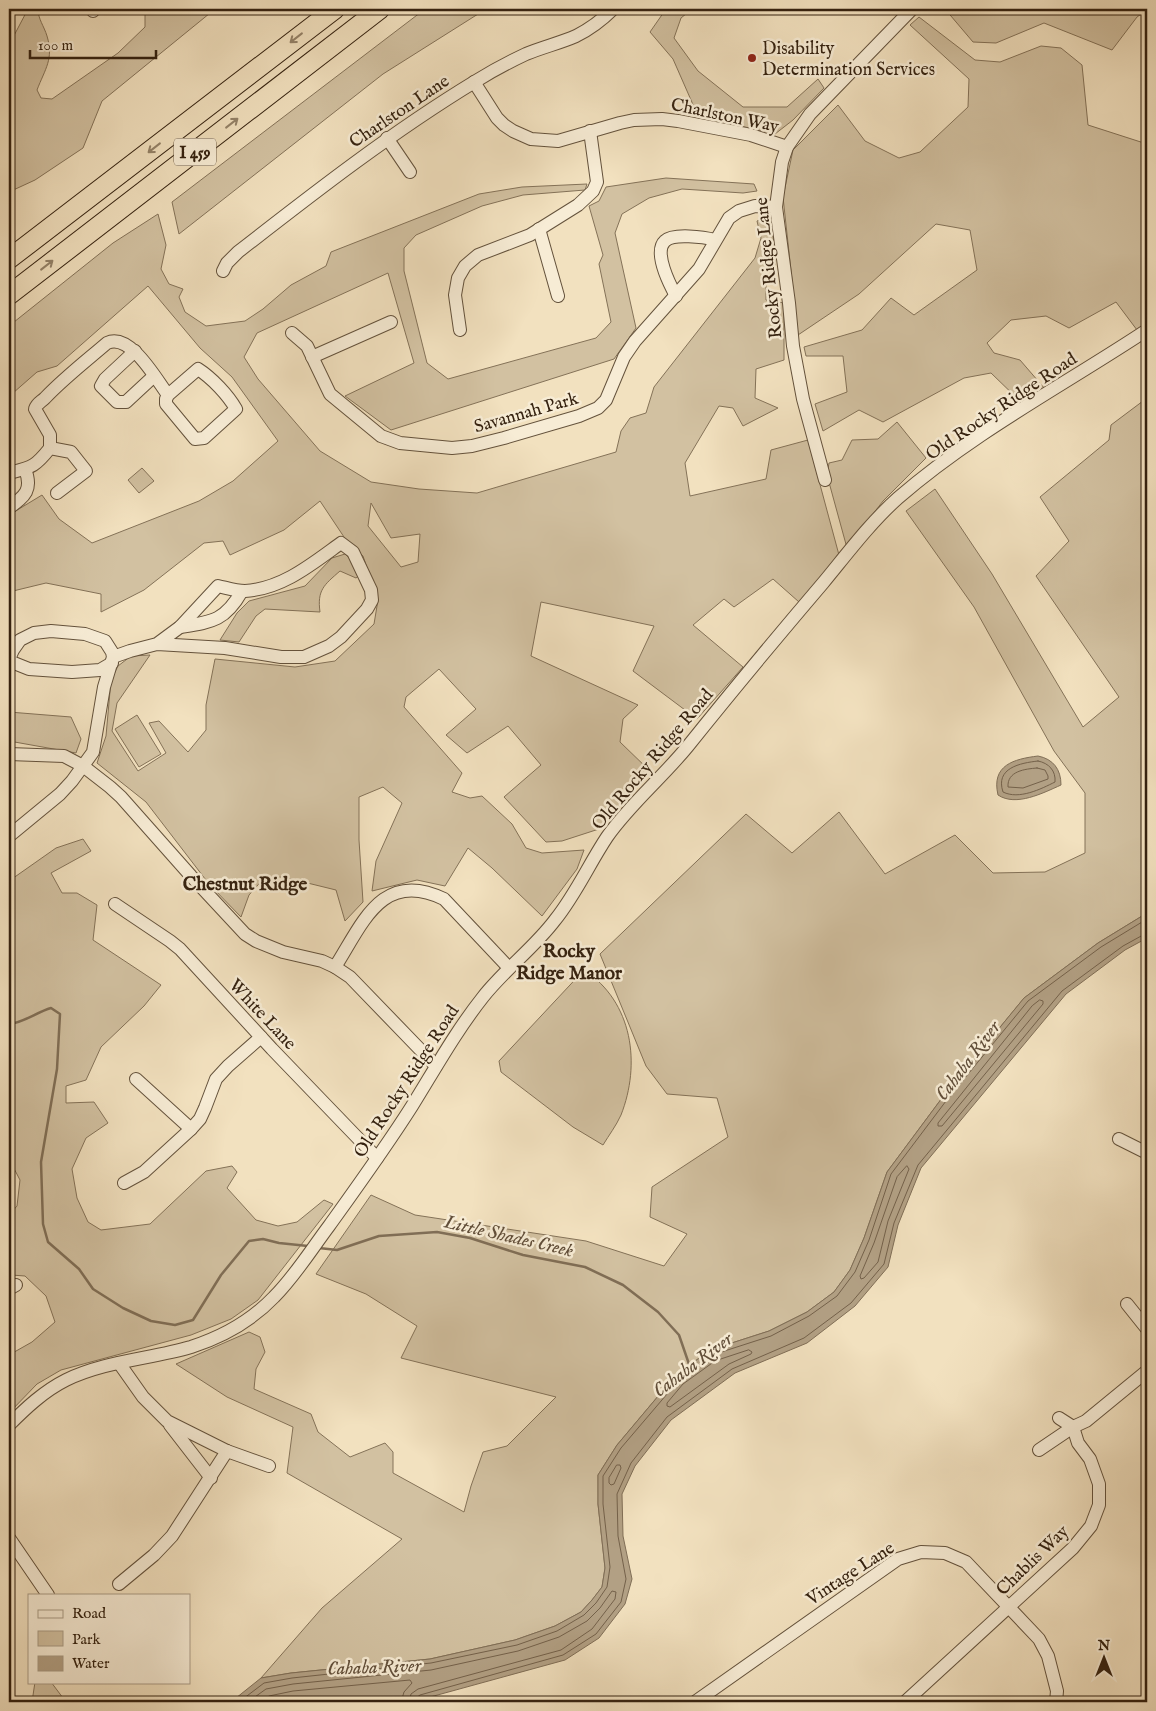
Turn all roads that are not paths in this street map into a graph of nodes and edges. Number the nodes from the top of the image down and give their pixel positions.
1 (335, 9) edge
2 (380, 9) edge
3 (613, 9) edge
4 (912, 9) edge
5 (474, 82) junction
6 (590, 131) junction
7 (387, 138) junction
8 (787, 147) junction
9 (410, 172) dead end
10 (776, 207) junction
11 (539, 229) junction
12 (715, 240) junction
13 (9, 259) edge
14 (223, 271) dead end
15 (9, 295) edge
16 (558, 296) dead end
17 (676, 296) junction
18 (391, 322) dead end
19 (460, 330) dead end
20 (1147, 330) edge
21 (292, 333) dead end
22 (135, 351) junction
23 (312, 357) junction
24 (154, 376) junction
25 (168, 395) junction
26 (50, 448) junction
27 (25, 469) junction
28 (9, 474) edge
29 (825, 480) dead end
30 (57, 493) dead end
31 (9, 508) edge
32 (242, 591) junction
33 (180, 627) junction
34 (158, 644) junction
35 (9, 660) edge
36 (112, 660) junction
37 (9, 754) edge
38 (83, 766) junction
39 (9, 836) edge
40 (115, 904) dead end
41 (335, 967) junction
42 (508, 968) junction
43 (261, 1036) junction
44 (436, 1066) junction
45 (136, 1079) dead end
46 (191, 1129) junction
47 (1119, 1139) dead end
48 (1147, 1153) edge
49 (377, 1158) junction
50 (124, 1183) dead end
51 (1127, 1304) dead end
52 (1147, 1329) edge
53 (119, 1363) junction
54 (1147, 1371) edge
55 (1059, 1418) dead end
56 (167, 1421) junction
57 (9, 1425) edge
58 (1073, 1427) junction
59 (1039, 1450) dead end
60 (227, 1452) junction
61 (269, 1466) dead end
62 (211, 1478) junction
63 (9, 1538) edge
64 (119, 1584) dead end
65 (47, 1594) edge
66 (1009, 1607) junction
67 (695, 1702) edge
68 (905, 1702) edge
69 (1056, 1702) edge

1 -> 13 highway, I 459
15 -> 2 highway, I 459
3 - 5 street, Charlston Lane
4 - 8 street, Rocky Ridge Lane
5 - 6 street, Charlston Way
5 - 7 street, Charlston Lane
6 - 8 street, Charlston Way
6 - 11 street
7 - 9 street
7 - 14 street, Charlston Lane
8 - 10 street, Rocky Ridge Lane
10 - 12 street, Savannah Park
10 - 29 street, Rocky Ridge Lane
11 - 16 street
11 - 19 street
12 - 17 street, Savannah Park
12 - 17 street
17 - 23 street, Savannah Park
18 - 23 street
20 - 42 street, Old Rocky Ridge Road
21 - 23 street, Savannah Park
22 - 24 street
22 - 24 street
22 - 26 street
24 - 25 street
25 - 25 street
26 - 27 street
26 - 30 street
27 - 28 street
27 - 31 street
32 - 33 street
32 - 33 street
32 - 34 street
33 - 34 street
34 - 36 street
35 - 36 street
35 - 36 street
36 - 38 street
37 - 38 street
38 - 39 street
38 - 41 street
40 - 43 street, White Lane
41 - 42 street
41 - 44 street
42 - 44 street, Old Rocky Ridge Road
43 - 46 street
43 - 49 street, White Lane
44 - 49 street, Old Rocky Ridge Road
45 - 46 street
46 - 50 street
47 - 48 street
49 - 53 street, Old Rocky Ridge Road
51 - 52 street
53 - 56 street
53 - 57 street, Old Rocky Ridge Road
54 - 58 street
55 - 58 street
56 - 60 street
56 - 62 street
58 - 59 street
58 - 66 street, Chablis Way
60 - 61 street
60 - 62 street
62 - 64 street
63 - 65 street
66 - 67 street, Vintage Lane
66 - 68 street, Chablis Way
66 - 69 street, Vintage Lane

